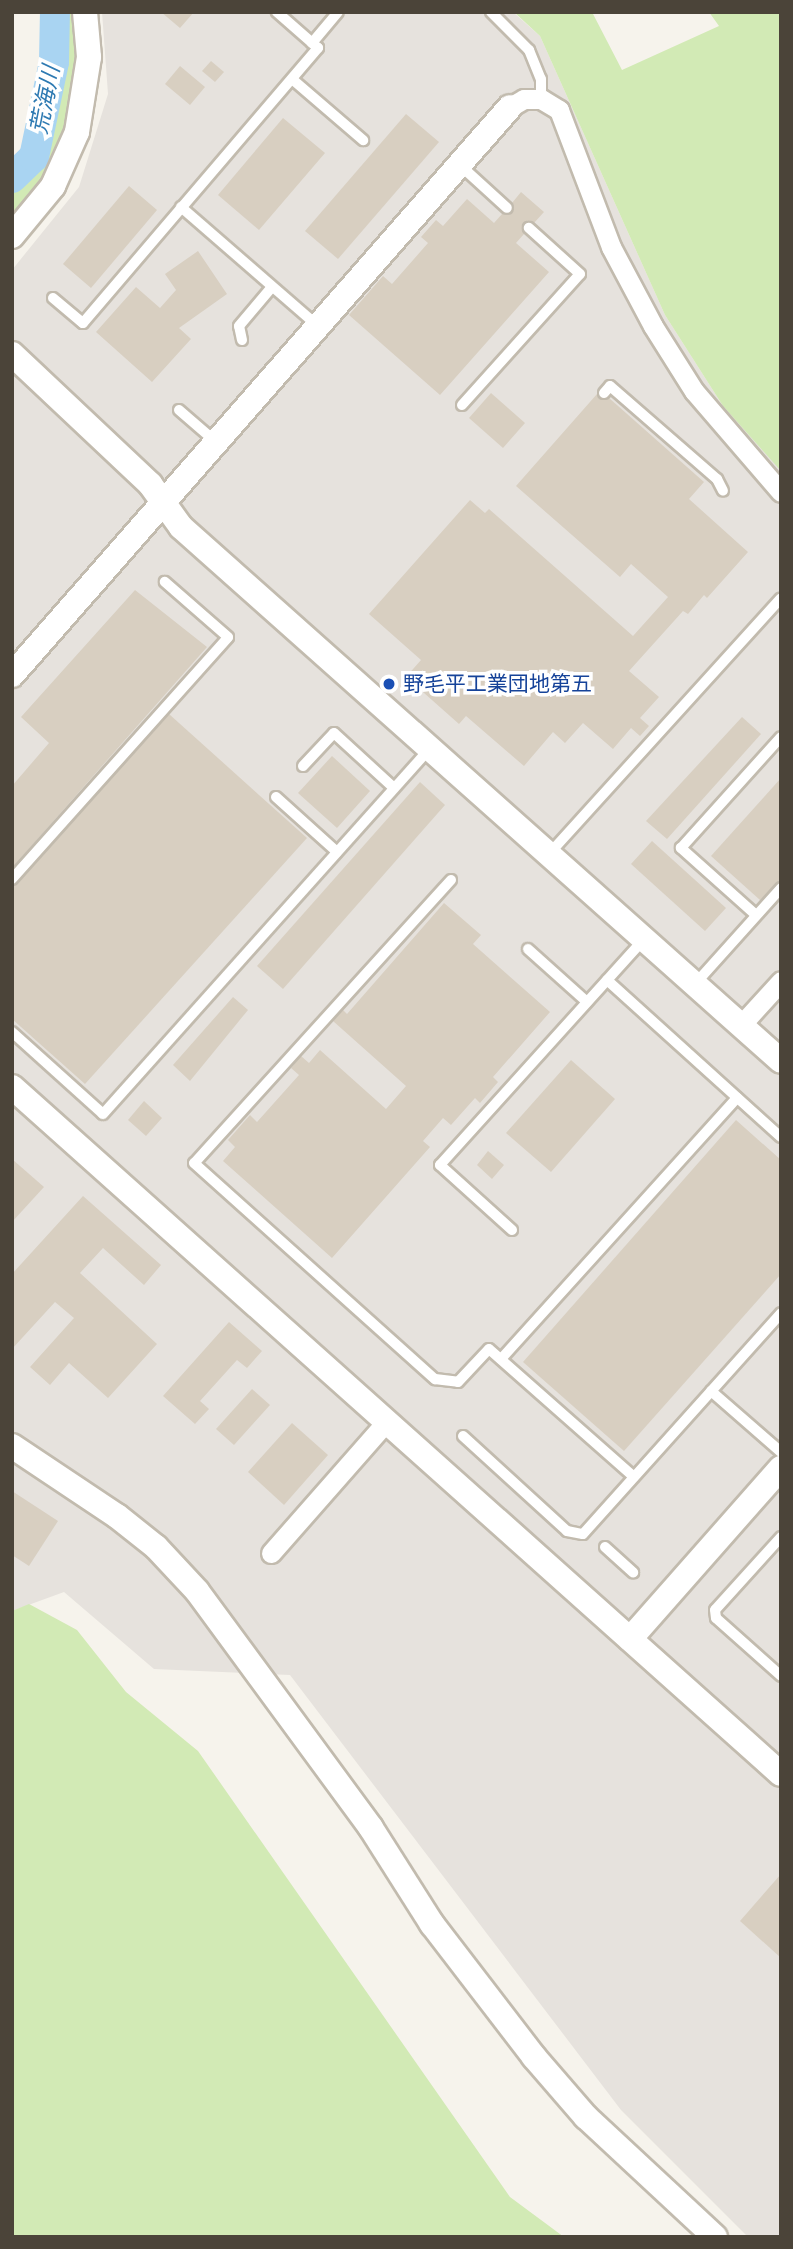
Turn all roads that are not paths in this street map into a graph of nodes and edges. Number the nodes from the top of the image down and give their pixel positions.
1 (85, 12) edge
2 (277, 12) edge
3 (338, 12) edge
4 (491, 12) edge
5 (312, 43) junction
6 (292, 79) junction
7 (541, 100) junction
8 (510, 107) joint
9 (363, 140) dead end
10 (459, 165) junction
11 (181, 207) junction
12 (507, 208) dead end
13 (529, 228) dead end
14 (12, 236) edge
15 (272, 287) junction
16 (53, 298) dead end
17 (318, 327) junction
18 (242, 340) dead end
19 (12, 354) edge
20 (604, 393) dead end
21 (462, 405) dead end
22 (179, 410) dead end
23 (217, 442) junction
24 (723, 491) dead end
25 (781, 492) edge
26 (162, 505) junction
27 (166, 582) dead end
28 (781, 598) edge
29 (12, 675) edge
30 (781, 737) edge
31 (430, 748) junction
32 (303, 766) dead end
33 (394, 788) junction
34 (276, 797) dead end
35 (337, 852) junction
36 (548, 854) junction
37 (12, 879) edge
38 (451, 880) dead end
39 (781, 888) edge
40 (756, 915) junction
41 (644, 939) junction
42 (528, 949) dead end
43 (607, 980) junction
44 (781, 981) edge
45 (694, 984) junction
46 (587, 1002) junction
47 (741, 1025) junction
48 (12, 1032) edge
49 (781, 1061) edge
50 (12, 1087) edge
51 (737, 1098) junction
52 (781, 1137) edge
53 (512, 1230) dead end
54 (781, 1313) edge
55 (501, 1359) junction
56 (711, 1391) junction
57 (387, 1421) junction
58 (463, 1436) dead end
59 (12, 1446) edge
60 (781, 1452) edge
61 (781, 1468) edge
62 (634, 1477) junction
63 (781, 1537) edge
64 (605, 1547) dead end
65 (271, 1553) dead end
66 (633, 1572) dead end
67 (630, 1639) junction
68 (781, 1676) edge
69 (781, 1774) edge
70 (715, 2237) edge

1 - 14 street
2 - 5 lane
3 - 5 lane
4 - 7 lane
5 - 6 lane
6 - 9 lane
6 - 11 lane
7 - 8 street
7 - 25 street
8 - 10 street
10 - 12 lane
10 - 17 street
11 - 15 lane
11 - 16 lane
13 - 21 lane
15 - 17 lane
15 - 18 lane
17 - 23 street
19 - 26 street
20 - 24 lane
22 - 23 lane
23 - 26 street
26 - 29 street
26 - 31 street
27 - 37 lane
28 - 36 lane
30 - 40 lane
31 - 33 lane
31 - 36 street
32 - 33 lane
33 - 35 lane
34 - 35 lane
35 - 48 lane
36 - 41 street
38 - 55 lane
39 - 40 lane
40 - 45 lane
41 - 43 lane
41 - 45 street
42 - 46 lane
43 - 46 lane
43 - 51 lane
44 - 47 street
45 - 47 street
46 - 53 lane
47 - 49 street
50 - 57 street
51 - 52 lane
51 - 55 lane
54 - 56 lane
55 - 62 lane
56 - 60 lane
56 - 62 lane
57 - 65 street
57 - 67 street
58 - 62 lane
59 - 70 street
61 - 67 street
63 - 68 lane
64 - 66 lane
67 - 69 street

